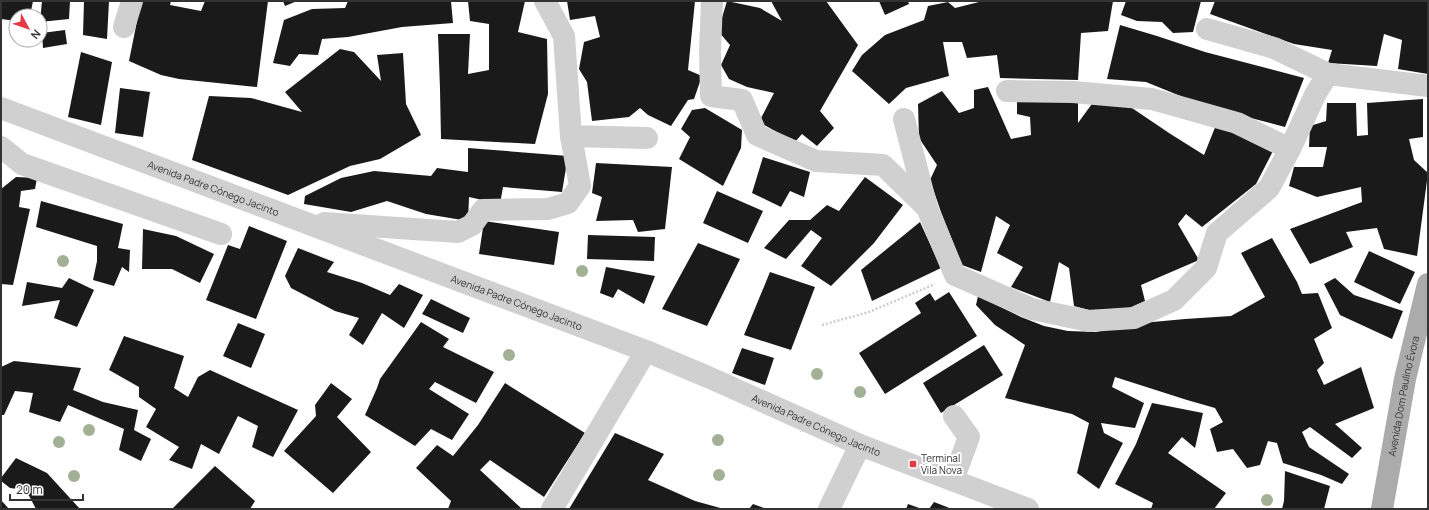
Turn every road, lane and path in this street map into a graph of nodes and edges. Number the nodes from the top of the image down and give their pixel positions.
1 (132, 1) edge
2 (545, 1) edge
3 (712, 1) edge
4 (124, 27) dead end
5 (1207, 29) dead end
6 (1328, 74) junction
7 (1428, 86) edge
8 (1007, 91) dead end
9 (1, 108) edge
10 (904, 119) dead end
11 (571, 136) junction
12 (647, 138) dead end
13 (1, 147) edge
14 (1290, 149) junction
15 (927, 208) junction
16 (299, 221) junction
17 (221, 234) dead end
18 (955, 275) junction
19 (1428, 284) edge
20 (822, 325) dead end
21 (646, 351) junction
22 (954, 416) dead end
23 (860, 445) junction
24 (953, 480) junction
25 (552, 509) edge
26 (829, 509) edge
27 (1028, 509) edge
28 (1382, 509) edge

1 - 4 street
2 - 11 street
3 - 15 street
5 - 6 street
6 - 7 street
6 - 14 street
8 - 14 street
9 - 16 street, Avenida Padre Cónego Jacinto
10 - 15 street
11 - 12 street
11 - 16 street
13 - 17 street
14 - 18 street
15 - 18 street
16 - 21 street, Avenida Padre Cónego Jacinto
18 - 20 path
19 - 28 main road, Avenida Dom Paulino Évora
21 - 23 street, Avenida Padre Cónego Jacinto
21 - 25 street
22 - 24 street
23 - 24 street, Avenida Padre Cónego Jacinto
23 - 26 street
24 - 27 street, Avenida Padre Cónego Jacinto

